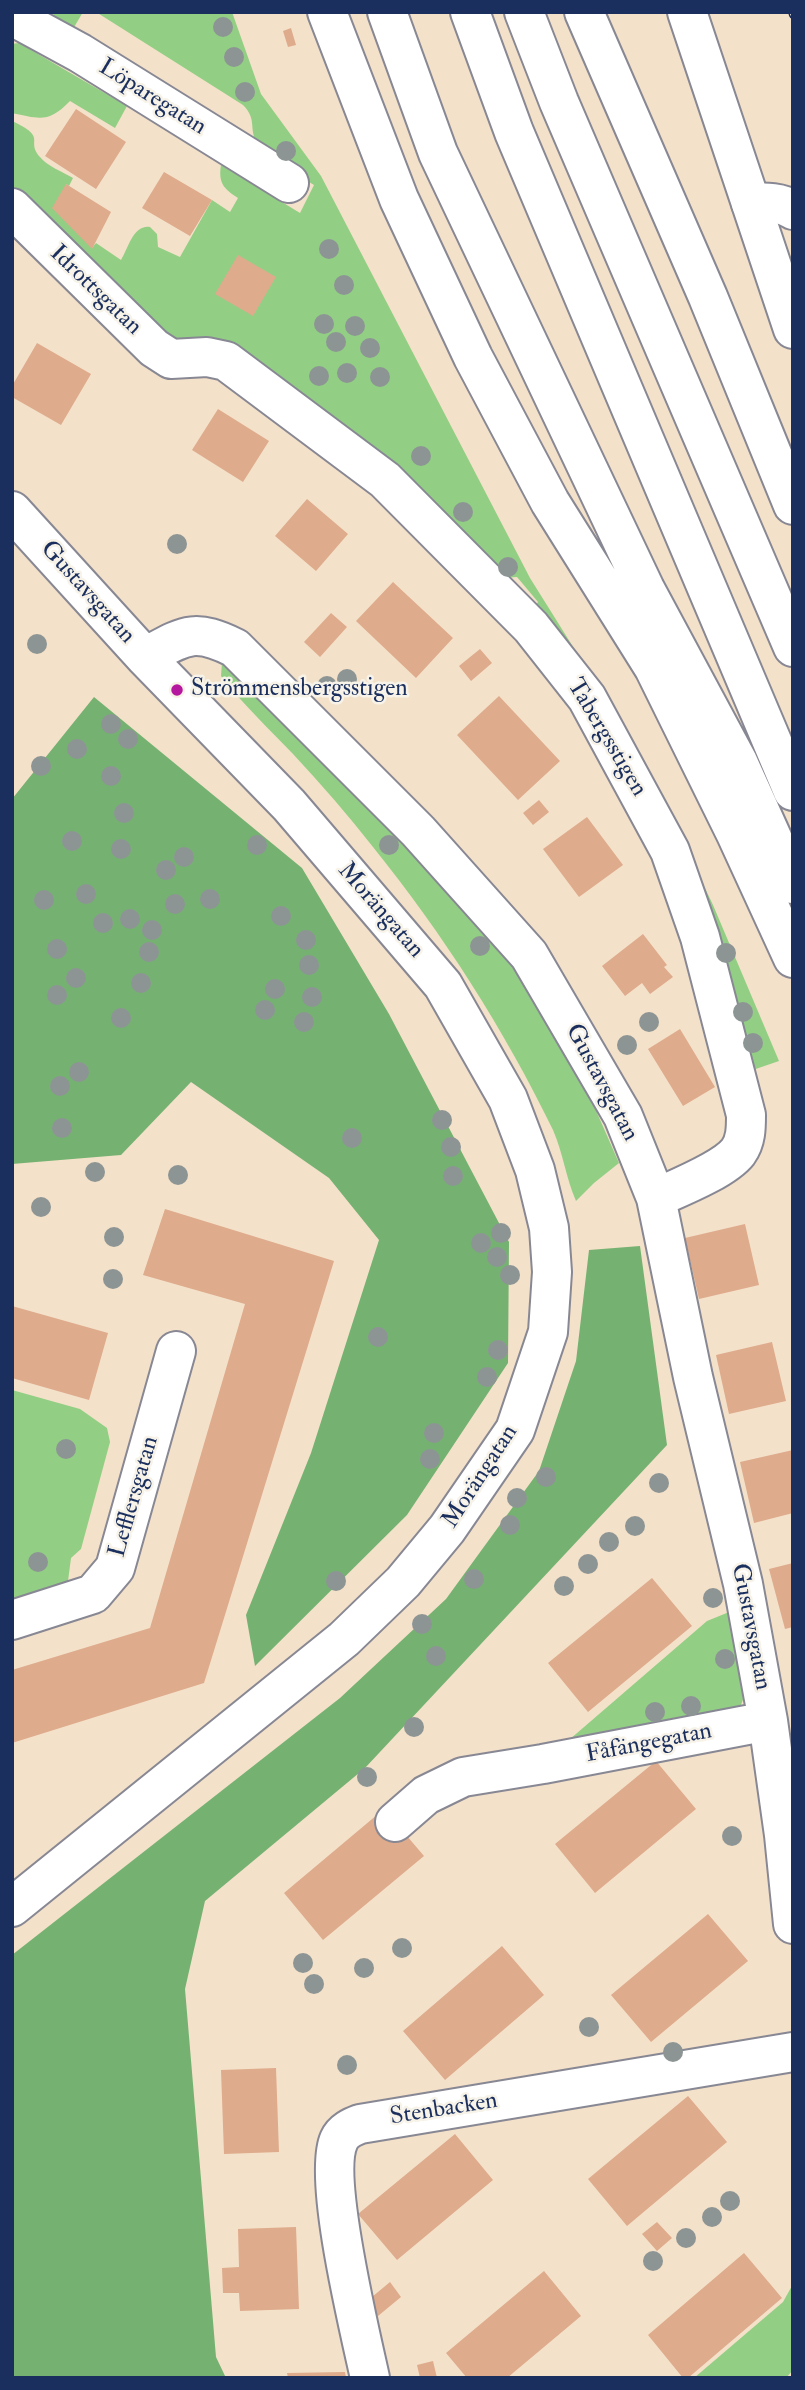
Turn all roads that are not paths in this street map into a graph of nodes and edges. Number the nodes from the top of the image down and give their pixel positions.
1 (327, 12) edge
2 (387, 12) edge
3 (470, 12) edge
4 (524, 12) edge
5 (584, 12) edge
6 (687, 12) edge
7 (12, 16) edge
8 (289, 183) dead end
9 (751, 203) junction
10 (12, 208) edge
11 (793, 210) edge
12 (793, 329) edge
13 (186, 359) joint
14 (793, 505) edge
15 (18, 530) edge
16 (793, 647) edge
17 (145, 657) junction
18 (793, 791) edge
19 (793, 884) edge
20 (793, 958) edge
21 (656, 1198) junction
22 (176, 1351) dead end
23 (12, 1620) edge
24 (768, 1721) junction
25 (395, 1822) dead end
26 (12, 1907) edge
27 (793, 1924) edge
28 (793, 2052) edge
29 (370, 2378) edge

1 - 20 main road
2 - 19 main road
3 - 18 main road
4 - 16 main road
5 - 14 main road
6 - 9 main road
7 - 8 main road, Löparegatan
9 - 11 main road
9 - 12 main road
10 - 13 main road, Idrottsgatan
13 - 21 main road, Tabergsstigen
15 - 17 main road, Gustavsgatan
17 - 21 main road, Gustavsgatan
17 - 26 main road, Morängatan
21 - 24 main road, Gustavsgatan
22 - 23 main road, Lefflersgatan
24 - 25 main road, Fåfängegatan
24 - 27 main road, Gustavsgatan
28 - 29 main road, Stenbacken

